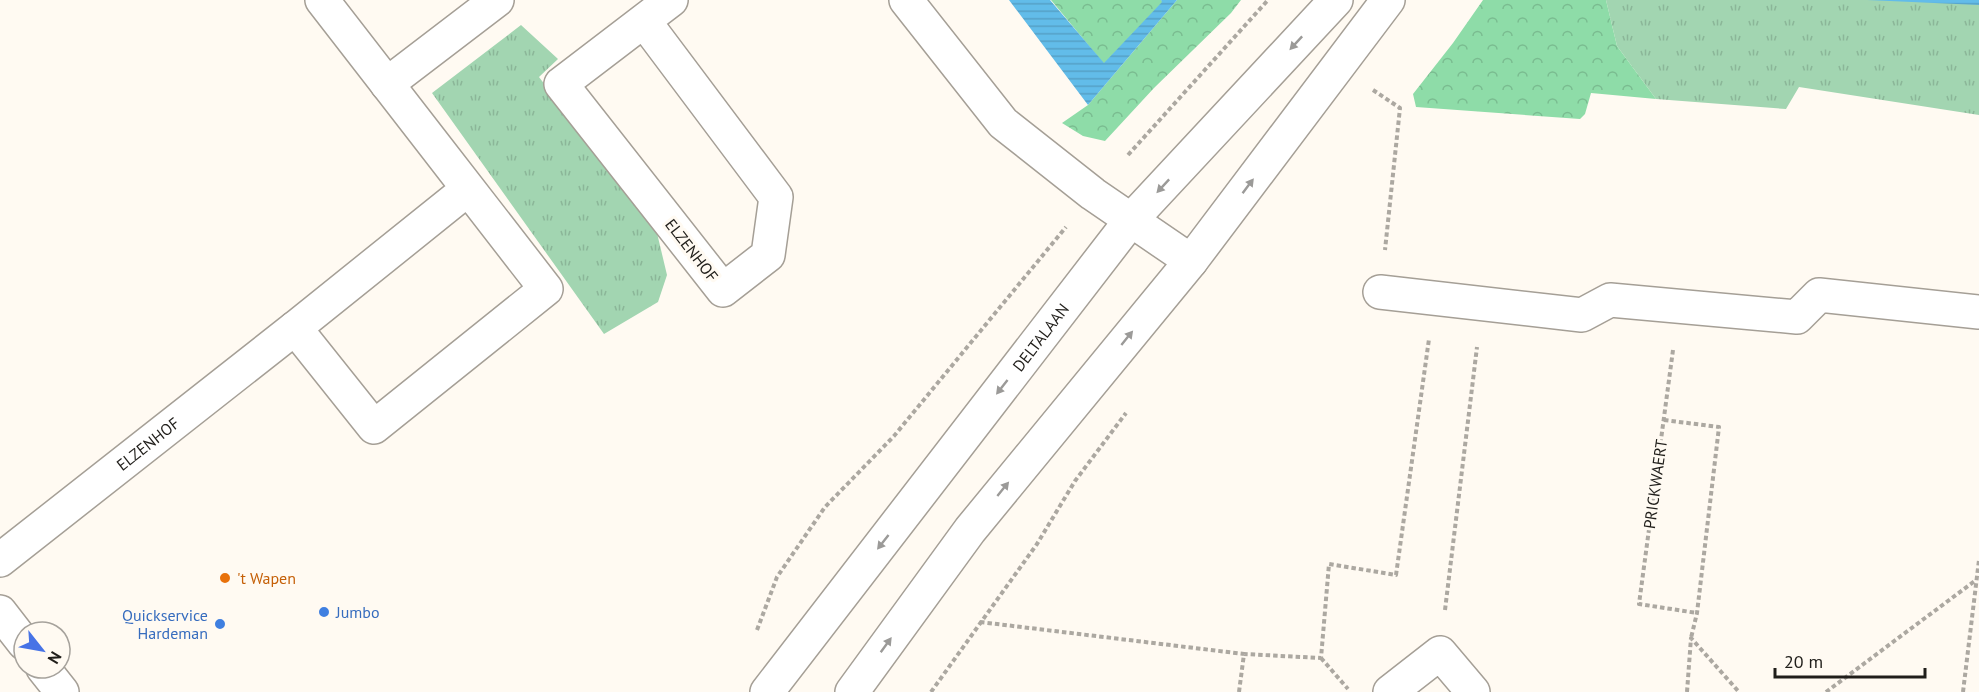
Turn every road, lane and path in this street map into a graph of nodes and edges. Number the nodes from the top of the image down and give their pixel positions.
1 (322, 0) edge
2 (497, 0) edge
3 (671, 0) edge
4 (906, 0) edge
5 (1268, 0) edge
6 (1336, 0) edge
7 (1388, 0) edge
8 (644, 21) junction
9 (387, 84) junction
10 (1370, 88) dead end
11 (468, 189) junction
12 (1093, 194) junction
13 (1131, 220) junction
14 (1191, 261) junction
15 (1380, 292) joint
16 (1434, 298) junction
17 (1482, 305) junction
18 (1678, 307) junction
19 (1979, 312) edge
20 (295, 328) junction
21 (1664, 420) junction
22 (0, 560) edge
23 (1979, 560) edge
24 (1976, 580) junction
25 (0, 612) edge
26 (1696, 614) junction
27 (980, 622) dead end
28 (12, 628) edge
29 (755, 636) dead end
30 (1691, 638) junction
31 (1440, 652) junction
32 (1244, 654) junction
33 (1321, 658) junction
34 (52, 680) edge
35 (62, 692) edge
36 (768, 692) edge
37 (852, 692) edge
38 (1239, 692) edge
39 (1350, 692) edge
40 (1390, 692) edge
41 (1473, 692) edge
42 (1687, 692) edge
43 (1739, 692) edge
44 (1826, 692) edge
45 (1963, 692) edge

1 - 9 street
2 - 9 street
3 - 8 street, ELZENHOF
4 - 12 street
5 - 12 path
6 -> 13 street, DELTALAAN
14 -> 7 street
8 - 8 street, ELZENHOF
9 - 11 street
10 - 15 path
11 - 20 street, ELZENHOF
11 - 20 street
12 - 13 street
12 - 29 path
13 - 14 street
13 -> 36 street, DELTALAAN
37 -> 14 street
15 - 16 street
16 - 17 street
16 - 33 path
17 - 18 street
17 - 31 path
18 - 19 street
18 - 21 path, PRICKWAERT
20 - 22 street, ELZENHOF
21 - 26 path, PRICKWAERT
21 - 26 path
23 - 24 path
24 - 44 path
24 - 45 path
25 - 28 street
26 - 30 path
27 - 32 path
30 - 42 path
30 - 43 path
31 - 40 street
31 - 41 street
32 - 33 path
32 - 38 path
33 - 39 path
34 - 35 street

